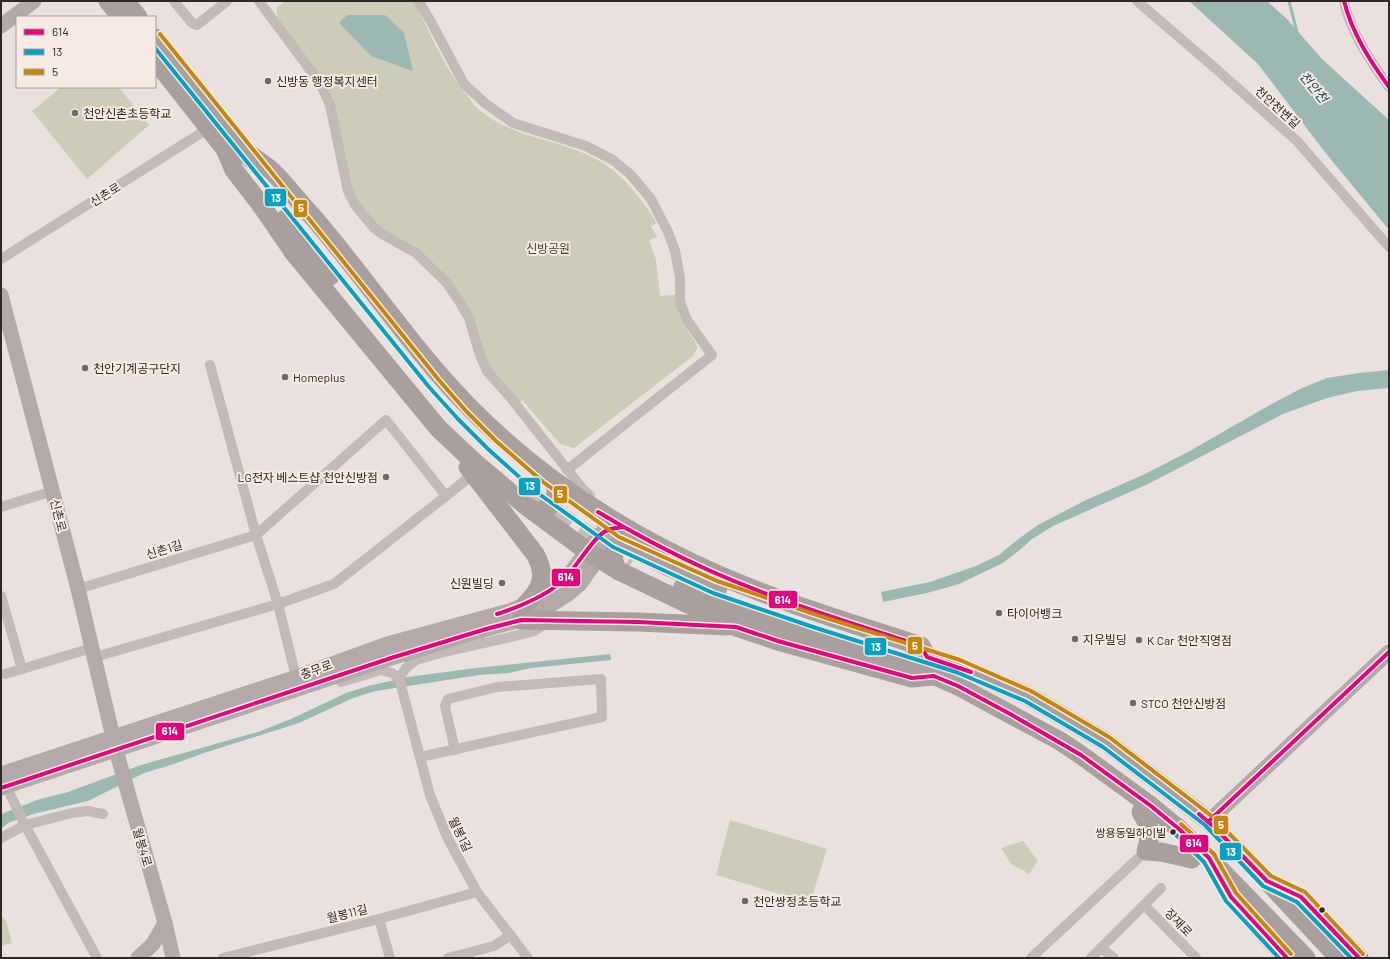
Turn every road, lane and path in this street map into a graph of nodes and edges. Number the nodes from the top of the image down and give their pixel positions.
1 (34, 1) edge
2 (108, 1) edge
3 (125, 1) edge
4 (174, 1) edge
5 (227, 1) edge
6 (259, 1) edge
7 (418, 1) edge
8 (1137, 1) edge
9 (1344, 1) edge
10 (18, 16) edge
11 (120, 16) edge
12 (137, 16) edge
13 (16, 17) edge
14 (1, 26) edge
15 (156, 39) edge
16 (156, 61) edge
17 (1389, 87) edge
18 (209, 128) junction
19 (226, 149) junction
20 (1389, 247) edge
21 (1, 259) edge
22 (1, 295) edge
23 (210, 365) dead end
24 (438, 428) junction
25 (473, 474) junction
26 (582, 488) junction
27 (545, 489) junction
28 (53, 491) junction
29 (446, 496) junction
30 (1, 507) edge
31 (598, 512) junction
32 (615, 529) junction
33 (256, 535) junction
34 (593, 555) junction
35 (631, 555) junction
36 (740, 583) junction
37 (78, 589) junction
38 (1, 596) edge
39 (278, 604) junction
40 (523, 612) junction
41 (550, 621) junction
42 (736, 627) junction
43 (1389, 652) edge
44 (94, 653) junction
45 (927, 657) junction
46 (22, 669) junction
47 (5, 674) dead end
48 (934, 676) junction
49 (296, 677) junction
50 (399, 678) junction
51 (205, 720) junction
52 (115, 743) junction
53 (455, 750) junction
54 (1081, 755) junction
55 (420, 758) junction
56 (3, 783) edge
57 (1141, 812) junction
58 (103, 814) dead end
59 (1209, 822) junction
60 (24, 823) junction
61 (1, 838) edge
62 (1146, 851) junction
63 (1201, 858) junction
64 (1267, 881) junction
65 (1161, 888) dead end
66 (477, 892) junction
67 (1144, 905) junction
68 (379, 919) junction
69 (165, 923) junction
70 (511, 935) junction
71 (1101, 948) junction
72 (236, 956) edge
73 (1038, 956) edge
74 (97, 958) edge
75 (138, 958) edge
76 (173, 958) edge
77 (223, 958) edge
78 (390, 958) edge
79 (448, 958) edge
80 (528, 958) edge
81 (1091, 958) edge
82 (1114, 958) edge
83 (1196, 958) edge
84 (1287, 958) edge
85 (1306, 958) edge
86 (1339, 958) edge
87 (1359, 958) edge

1 - 10 main road
2 - 11 highway
3 - 12 highway
4 - 5 street
6 - 27 street
7 - 27 street
8 - 20 street, 천안천변길
9 - 17 street
13 - 14 main road
15 - 27 highway
16 - 18 highway
18 - 19 highway
18 - 21 street, 신촌로
19 - 24 highway
19 - 27 highway
22 - 28 main road, 신촌로
23 - 33 street
24 - 25 highway
24 - 27 highway
25 - 29 street
25 - 40 highway
26 - 27 street
26 - 31 street
26 - 36 street
27 - 31 highway
27 - 34 highway
28 - 30 street
28 - 37 main road, 신촌로
29 - 33 street, 신촌1길
29 - 39 street
31 - 32 highway
32 - 34 main road, 충무로
32 - 35 highway
33 - 37 street, 신촌1길
33 - 39 street
34 - 35 highway
34 - 40 main road, 충무로
35 - 36 highway
35 - 42 highway
35 - 45 highway
35 - 48 highway
36 - 45 highway
37 - 44 main road, 신촌로
38 - 46 street
39 - 44 street
39 - 49 street
40 - 41 highway
40 - 49 main road, 충무로
40 - 51 main road, 충무로
41 - 42 highway
41 - 50 street
42 - 48 highway
43 - 59 main road
44 - 46 street
44 - 52 main road, 신촌로
45 - 59 highway
46 - 47 street
48 - 54 highway
49 - 52 main road, 충무로
50 - 51 street
50 - 55 street, 월봉1길
51 - 52 main road, 충무로
52 - 56 main road, 충무로
52 - 69 main road, 월봉4로
53 - 53 street
53 - 55 street
54 - 57 highway
54 - 63 highway
55 - 66 street, 월봉1길
56 - 60 street
57 - 62 highway
57 - 63 highway
58 - 60 street
59 - 64 highway
60 - 61 street
60 - 74 street
62 - 63 highway
62 - 73 street
63 - 84 highway
63 - 85 highway
64 - 86 highway
64 - 87 highway
65 - 67 street
66 - 68 street, 월봉11길
66 - 70 street, 월봉1길
67 - 71 street
67 - 83 street, 장재로
68 - 72 street, 월봉11길
68 - 78 street
69 - 75 main road
69 - 76 main road, 월봉4로
70 - 79 street
70 - 80 street, 월봉1길
71 - 81 street
71 - 82 street
72 - 77 street, 월봉11길

